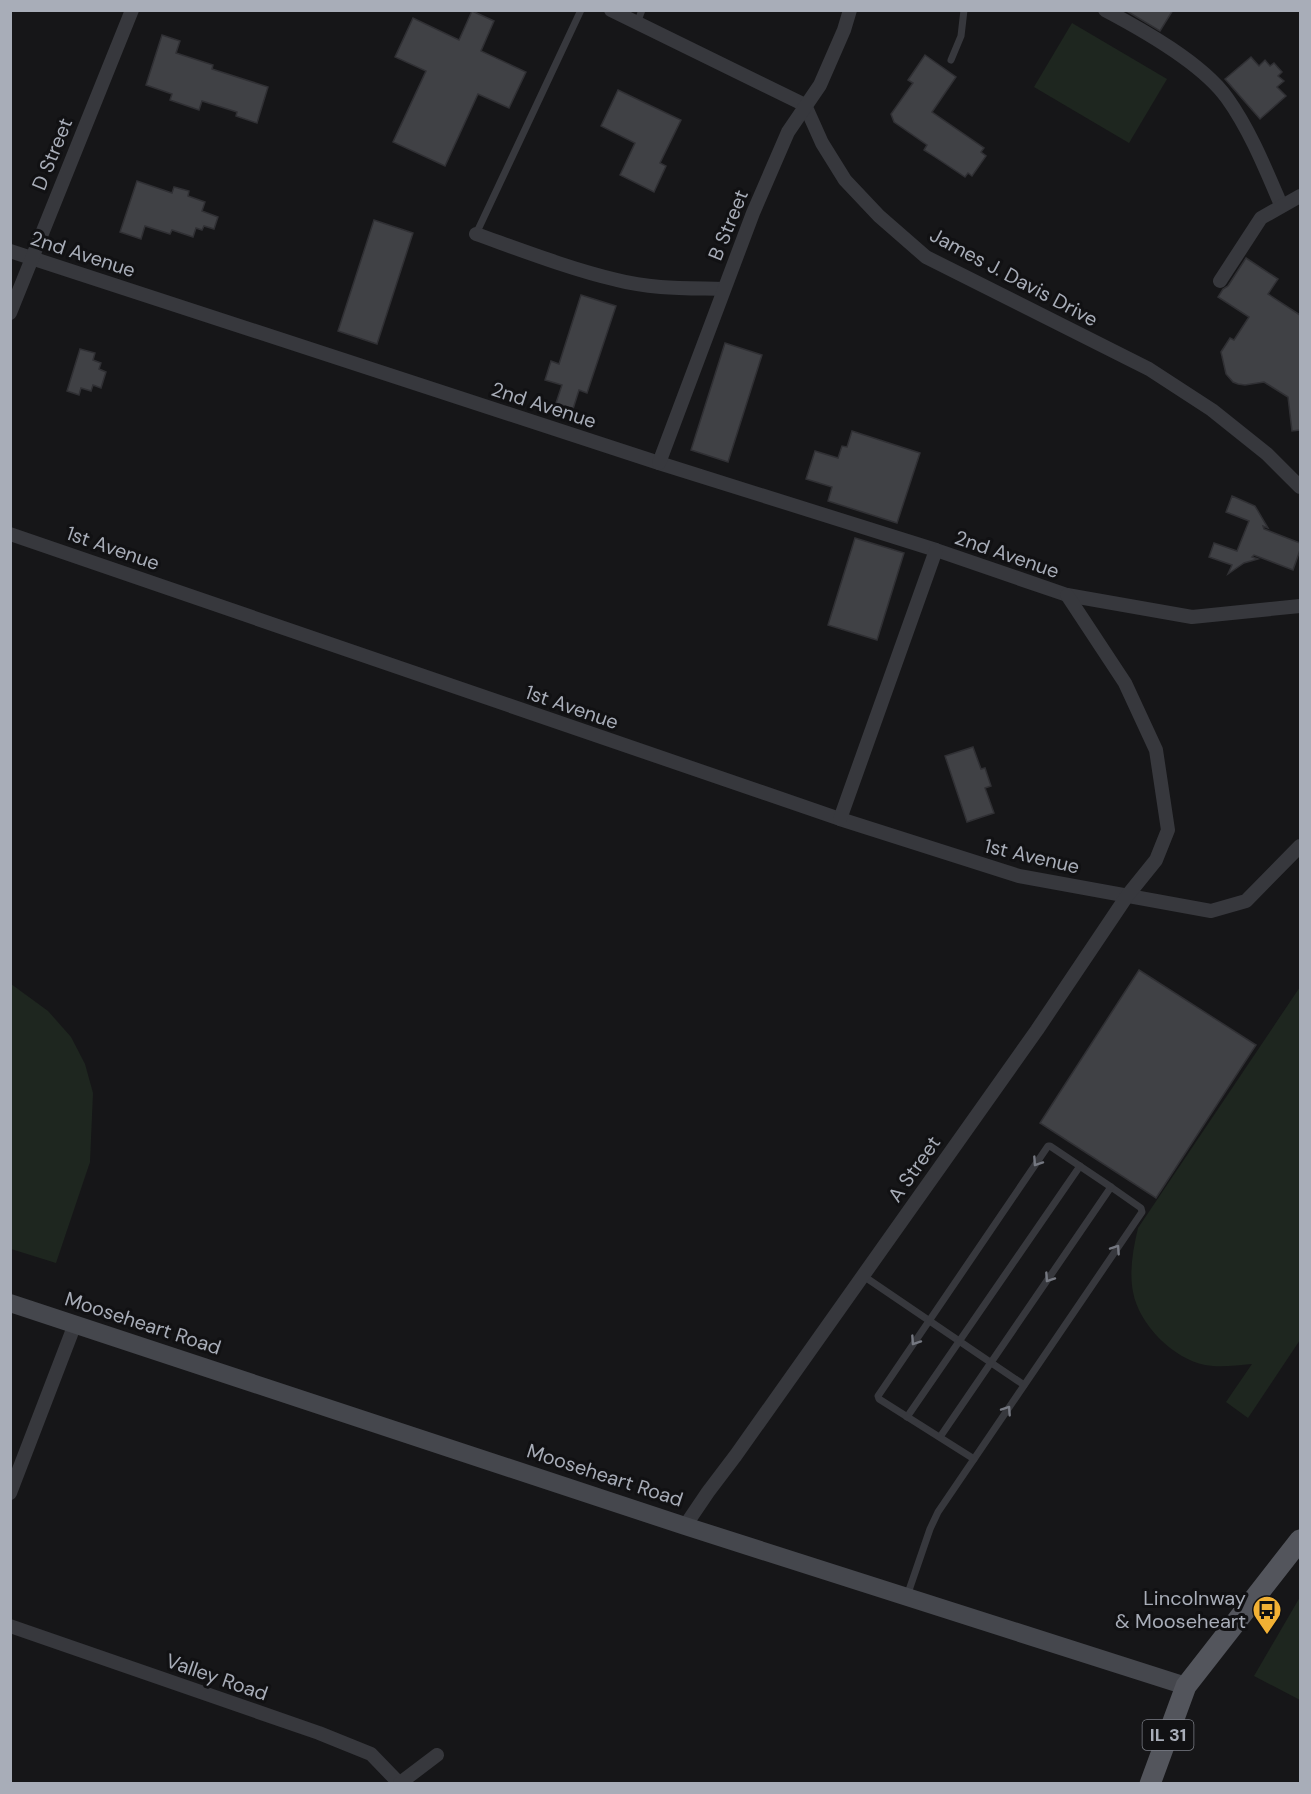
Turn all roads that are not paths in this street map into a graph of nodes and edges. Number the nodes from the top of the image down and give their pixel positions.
1 (132, 10) edge
2 (580, 10) edge
3 (611, 10) edge
4 (850, 10) edge
5 (964, 10) edge
6 (1105, 10) edge
7 (640, 17) edge
8 (951, 60) dead end
9 (805, 105) junction
10 (1300, 196) edge
11 (1281, 205) junction
12 (476, 234) joint
13 (10, 251) edge
14 (32, 258) junction
15 (1220, 281) dead end
16 (723, 288) junction
17 (10, 313) edge
18 (659, 463) junction
19 (1300, 488) edge
20 (10, 534) edge
21 (936, 550) junction
22 (1067, 595) junction
23 (1300, 606) edge
24 (840, 819) junction
25 (1168, 830) joint
26 (1300, 846) edge
27 (1127, 896) junction
28 (1080, 1166) junction
29 (1111, 1187) junction
30 (862, 1275) junction
31 (10, 1303) edge
32 (929, 1321) junction
33 (75, 1324) junction
34 (959, 1341) junction
35 (991, 1363) junction
36 (1024, 1385) junction
37 (907, 1417) junction
38 (940, 1437) junction
39 (974, 1459) junction
40 (10, 1493) edge
41 (685, 1526) junction
42 (1300, 1540) edge
43 (906, 1596) junction
44 (10, 1626) edge
45 (1186, 1686) junction
46 (437, 1755) dead end
47 (400, 1783) edge
48 (1150, 1784) edge

1 - 14 street, D Street
2 - 12 lane
3 - 7 street
4 - 9 street, B Street
5 - 8 lane
6 - 11 street
7 - 9 street
9 - 16 street, B Street
9 - 19 street, James J. Davis Drive
10 - 11 street
11 - 15 street
12 - 16 street
13 - 14 street, 2nd Avenue
14 - 17 street, D Street
14 - 18 street, 2nd Avenue
16 - 18 street, B Street
18 - 21 street, 2nd Avenue
20 - 24 street, 1st Avenue
21 - 22 street, 2nd Avenue
21 - 24 street
22 - 23 street, 2nd Avenue
22 - 25 street, 2nd Avenue
24 - 27 street, 1st Avenue
25 - 27 street, A Street
26 - 27 street, 1st Avenue
27 - 30 street, A Street
28 - 29 lane
28 -> 32 lane
28 - 34 lane
29 -> 35 lane
36 -> 29 lane
30 - 32 lane
30 - 41 street, A Street
31 - 33 main road, Mooseheart Road
32 - 34 lane
32 -> 37 lane
33 - 40 street
33 - 41 main road, Mooseheart Road
34 - 35 lane
34 - 37 lane
35 - 36 lane
35 - 38 lane
39 -> 36 lane
37 - 38 lane
38 - 39 lane
39 - 43 lane
41 - 43 main road, Mooseheart Road
42 - 45 main road, IL 31
43 - 45 main road, Mooseheart Road
44 - 47 street, Valley Road
45 - 48 main road, IL 31
46 - 47 street

